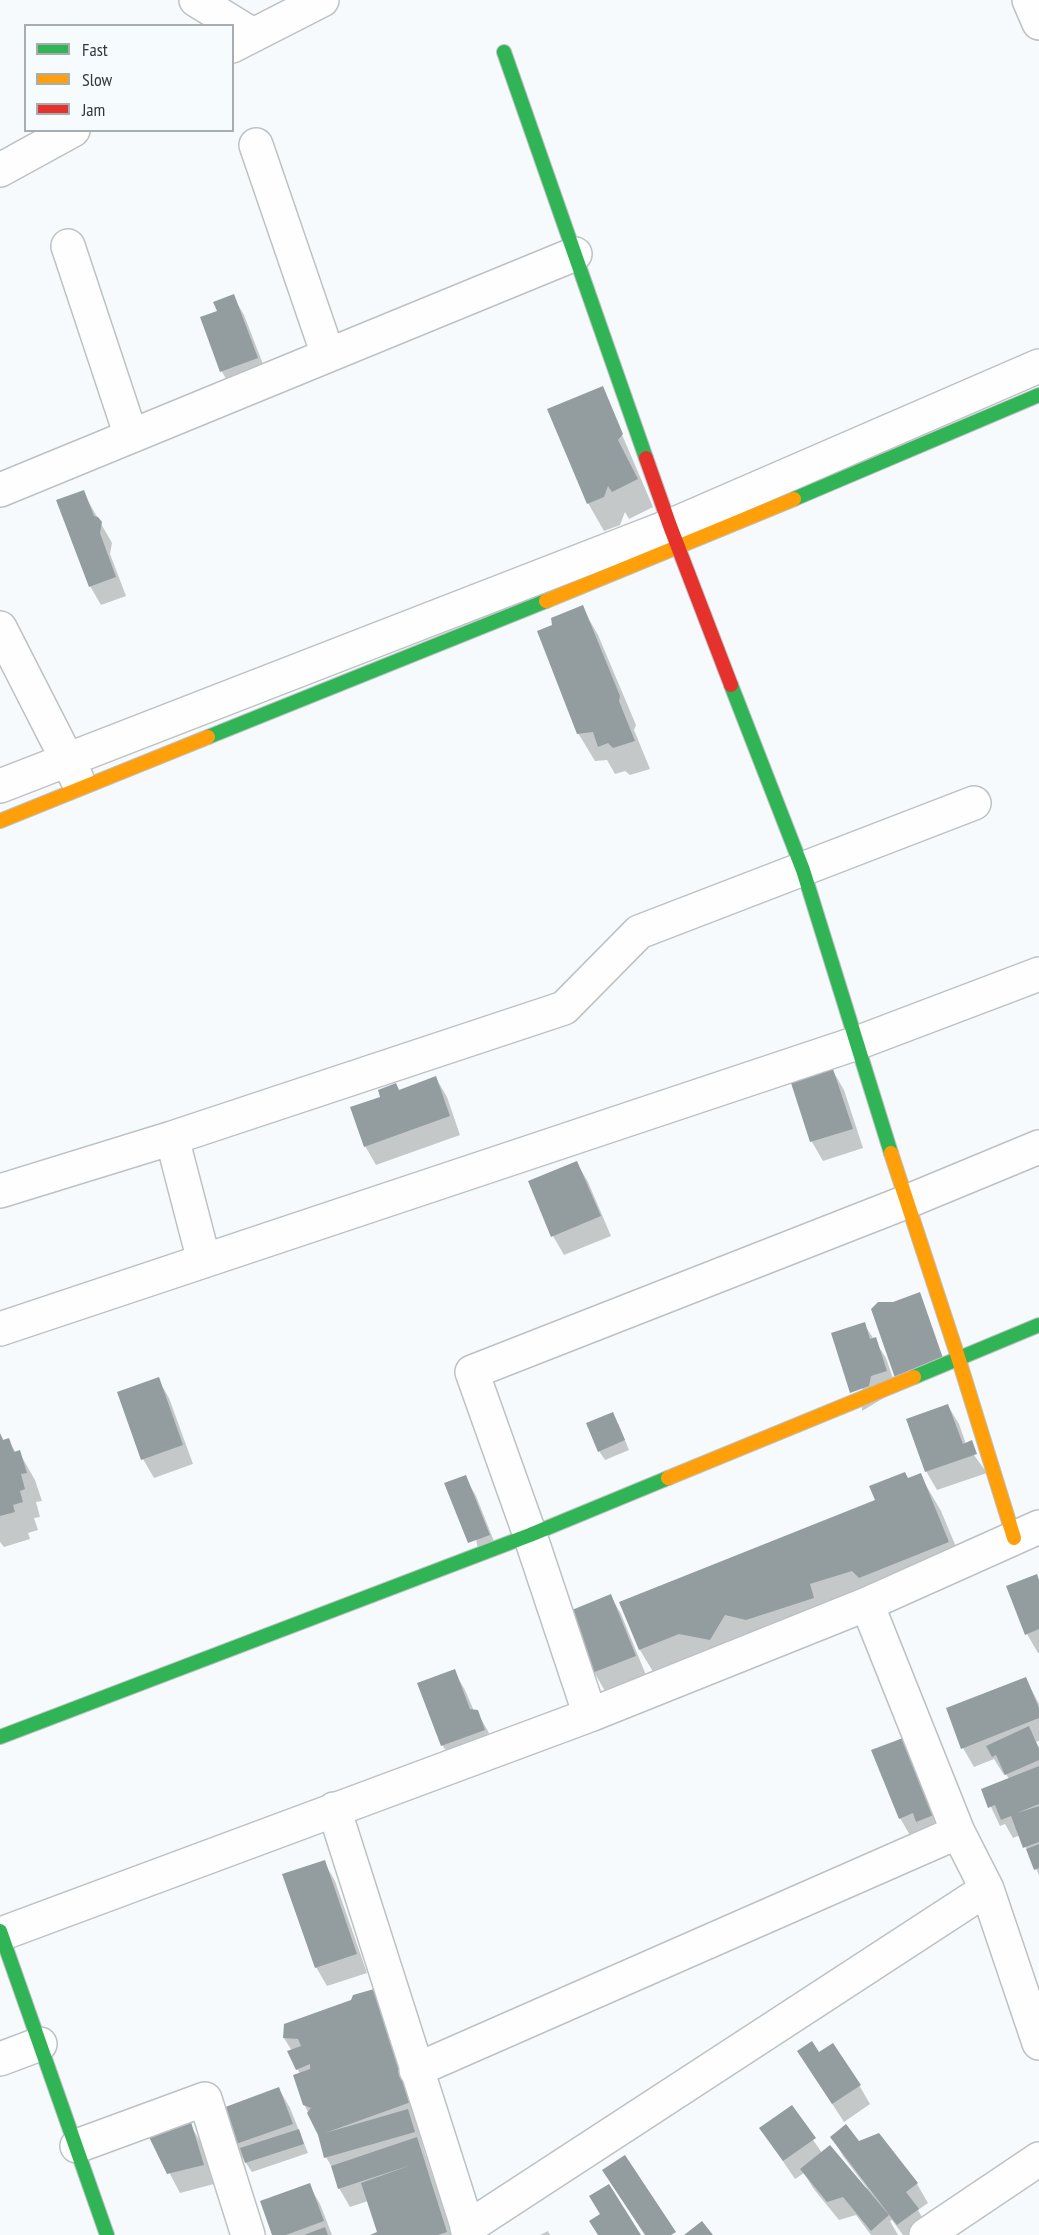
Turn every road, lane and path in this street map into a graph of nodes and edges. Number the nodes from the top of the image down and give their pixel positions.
1 (196, 0) edge
2 (322, 0) edge
3 (1029, 0) edge
4 (1039, 23) edge
5 (224, 24) edge
6 (243, 40) edge
7 (504, 52) dead end
8 (69, 132) edge
9 (256, 145) dead end
10 (3, 159) edge
11 (68, 246) dead end
12 (575, 254) junction
13 (328, 355) junction
14 (1039, 366) edge
15 (1039, 395) edge
16 (131, 436) junction
17 (0, 490) edge
18 (675, 536) junction
19 (0, 628) edge
20 (75, 774) junction
21 (0, 786) edge
22 (974, 803) dead end
23 (0, 821) edge
24 (803, 870) junction
25 (1039, 974) edge
26 (857, 1043) junction
27 (172, 1138) junction
28 (1039, 1147) edge
29 (0, 1191) edge
30 (906, 1202) junction
31 (204, 1261) junction
32 (1039, 1325) edge
33 (0, 1329) edge
34 (958, 1357) junction
35 (1027, 1533) edge
36 (530, 1535) junction
37 (867, 1604) junction
38 (590, 1715) junction
39 (0, 1737) edge
40 (334, 1809) junction
41 (958, 1832) junction
42 (987, 1889) junction
43 (0, 1932) edge
44 (1039, 2043) edge
45 (40, 2044) junction
46 (0, 2059) edge
47 (416, 2070) junction
48 (77, 2146) junction
49 (1039, 2159) edge
50 (468, 2232) edge
51 (107, 2235) edge
52 (248, 2235) edge
53 (926, 2235) edge

1 - 5 street
2 - 6 street
3 - 4 street
7 - 12 street
8 - 10 street
9 - 13 street
11 - 16 street
12 - 13 street
12 - 18 street
13 - 16 street
14 - 18 street
15 - 18 street
16 - 17 street
18 - 20 street
18 - 24 street
19 - 20 street
20 - 21 street
20 - 23 street
22 - 24 street
24 - 26 street
24 - 27 street
25 - 26 street
26 - 30 street
26 - 31 street
27 - 29 street
27 - 31 street
28 - 30 street
30 - 34 street
30 - 36 street
31 - 33 street
32 - 34 street
34 - 35 street
34 - 36 street
35 - 37 street
36 - 38 street
36 - 39 street
37 - 38 street
37 - 41 street
38 - 40 street
40 - 43 street
40 - 47 street
41 - 42 street
41 - 47 street
42 - 44 street
42 - 50 street
43 - 45 street
45 - 46 street
45 - 48 street
47 - 50 street
48 - 51 street
48 - 52 street
49 - 53 street

